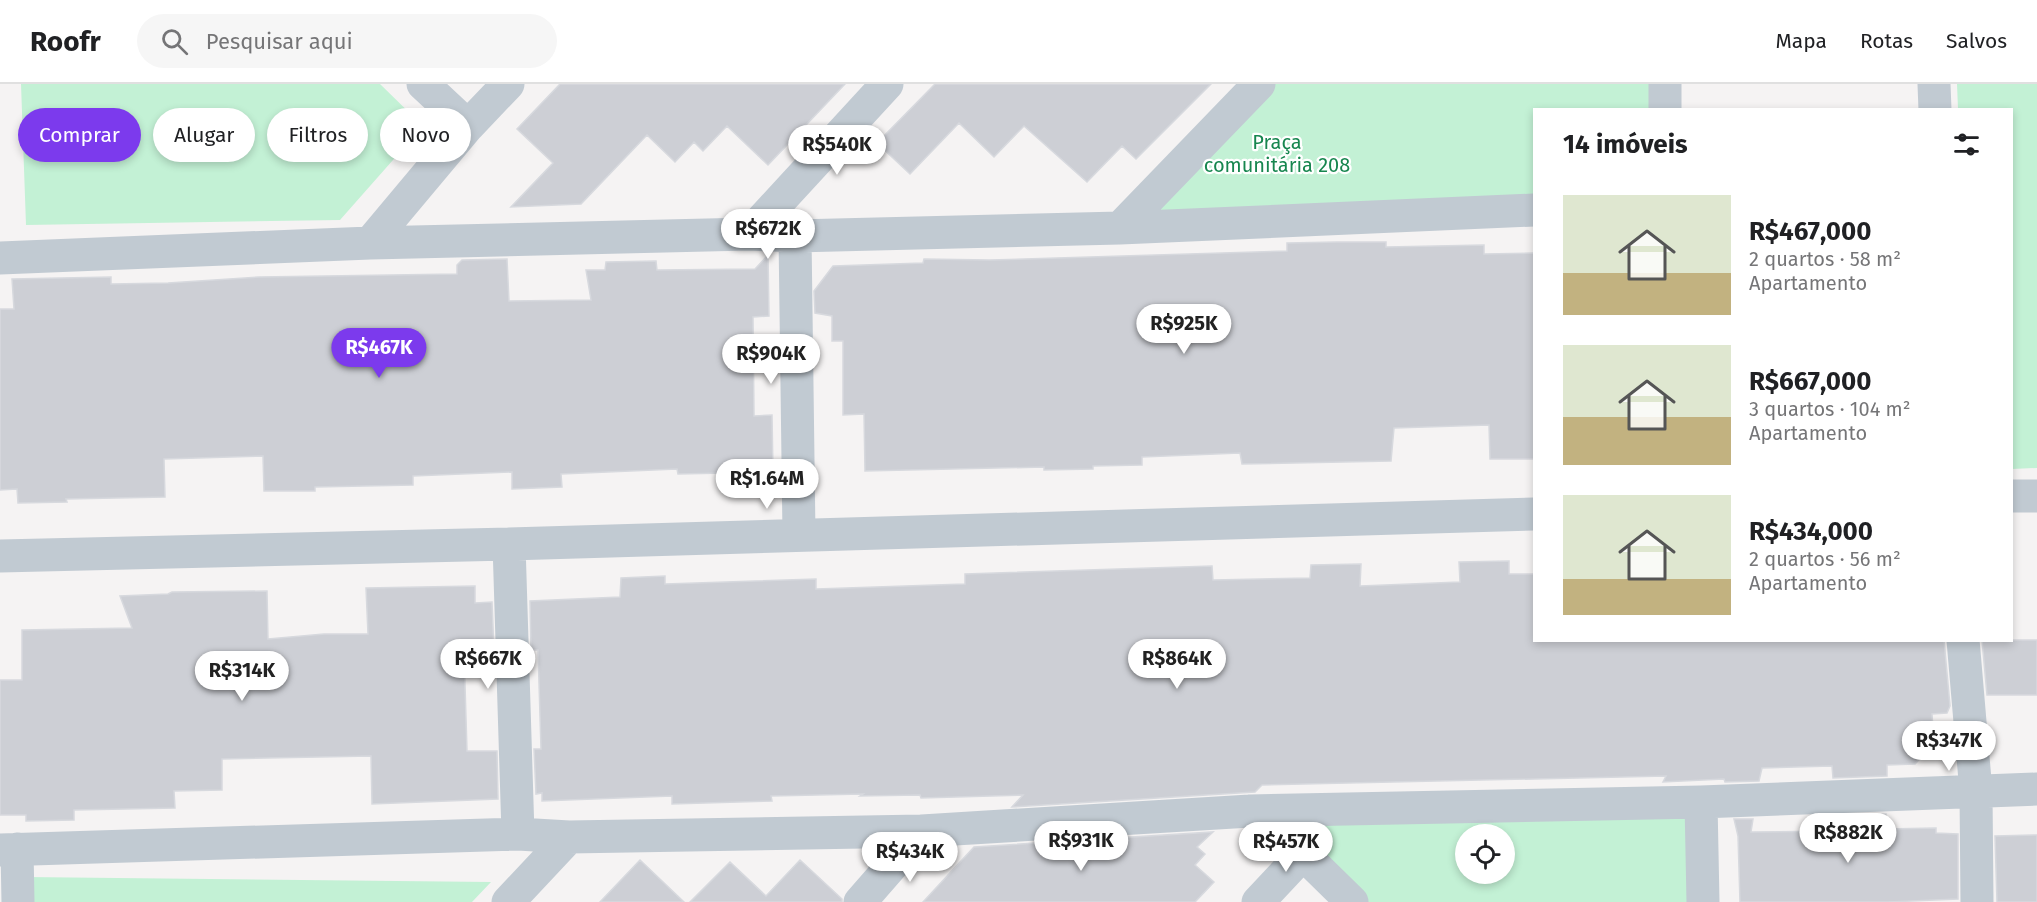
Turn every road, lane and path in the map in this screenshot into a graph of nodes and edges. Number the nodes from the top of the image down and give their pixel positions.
1 (423, 84) edge
2 (508, 84) edge
3 (887, 84) edge
4 (1259, 84) edge
5 (1665, 84) edge
6 (1934, 84) edge
7 (449, 108) edge
8 (1665, 108) edge
9 (1935, 108) edge
10 (471, 123) edge
11 (438, 162) edge
12 (1533, 210) edge
13 (1120, 228) junction
14 (749, 234) junction
15 (795, 236) junction
16 (370, 243) junction
17 (0, 258) edge
18 (2013, 496) edge
19 (2037, 496) edge
20 (1533, 514) edge
21 (799, 535) junction
22 (509, 544) junction
23 (0, 556) edge
24 (1963, 642) edge
25 (2037, 789) edge
26 (1976, 792) junction
27 (1701, 802) junction
28 (1250, 811) junction
29 (922, 831) junction
30 (518, 834) junction
31 (570, 837) junction
32 (9, 849) edge
33 (1303, 854) junction
34 (18, 902) edge
35 (508, 902) edge
36 (860, 902) edge
37 (1258, 902) edge
38 (1352, 902) edge
39 (1703, 902) edge
40 (1977, 902) edge

1 - 7 street
2 - 10 street
3 - 14 street
4 - 13 street
5 - 8 street
6 - 9 street
11 - 16 street
12 - 13 street
13 - 15 street
14 - 15 street
14 - 16 street
15 - 21 street
16 - 17 street
18 - 19 street
20 - 21 street
21 - 22 street
22 - 23 street
22 - 30 street
24 - 26 street
25 - 26 street
26 - 27 street
26 - 40 street
27 - 28 street
27 - 39 street
28 - 29 street
28 - 33 street
29 - 31 street
29 - 36 street
30 - 31 street
30 - 32 street
31 - 35 street
32 - 34 street
33 - 37 street
33 - 38 street

